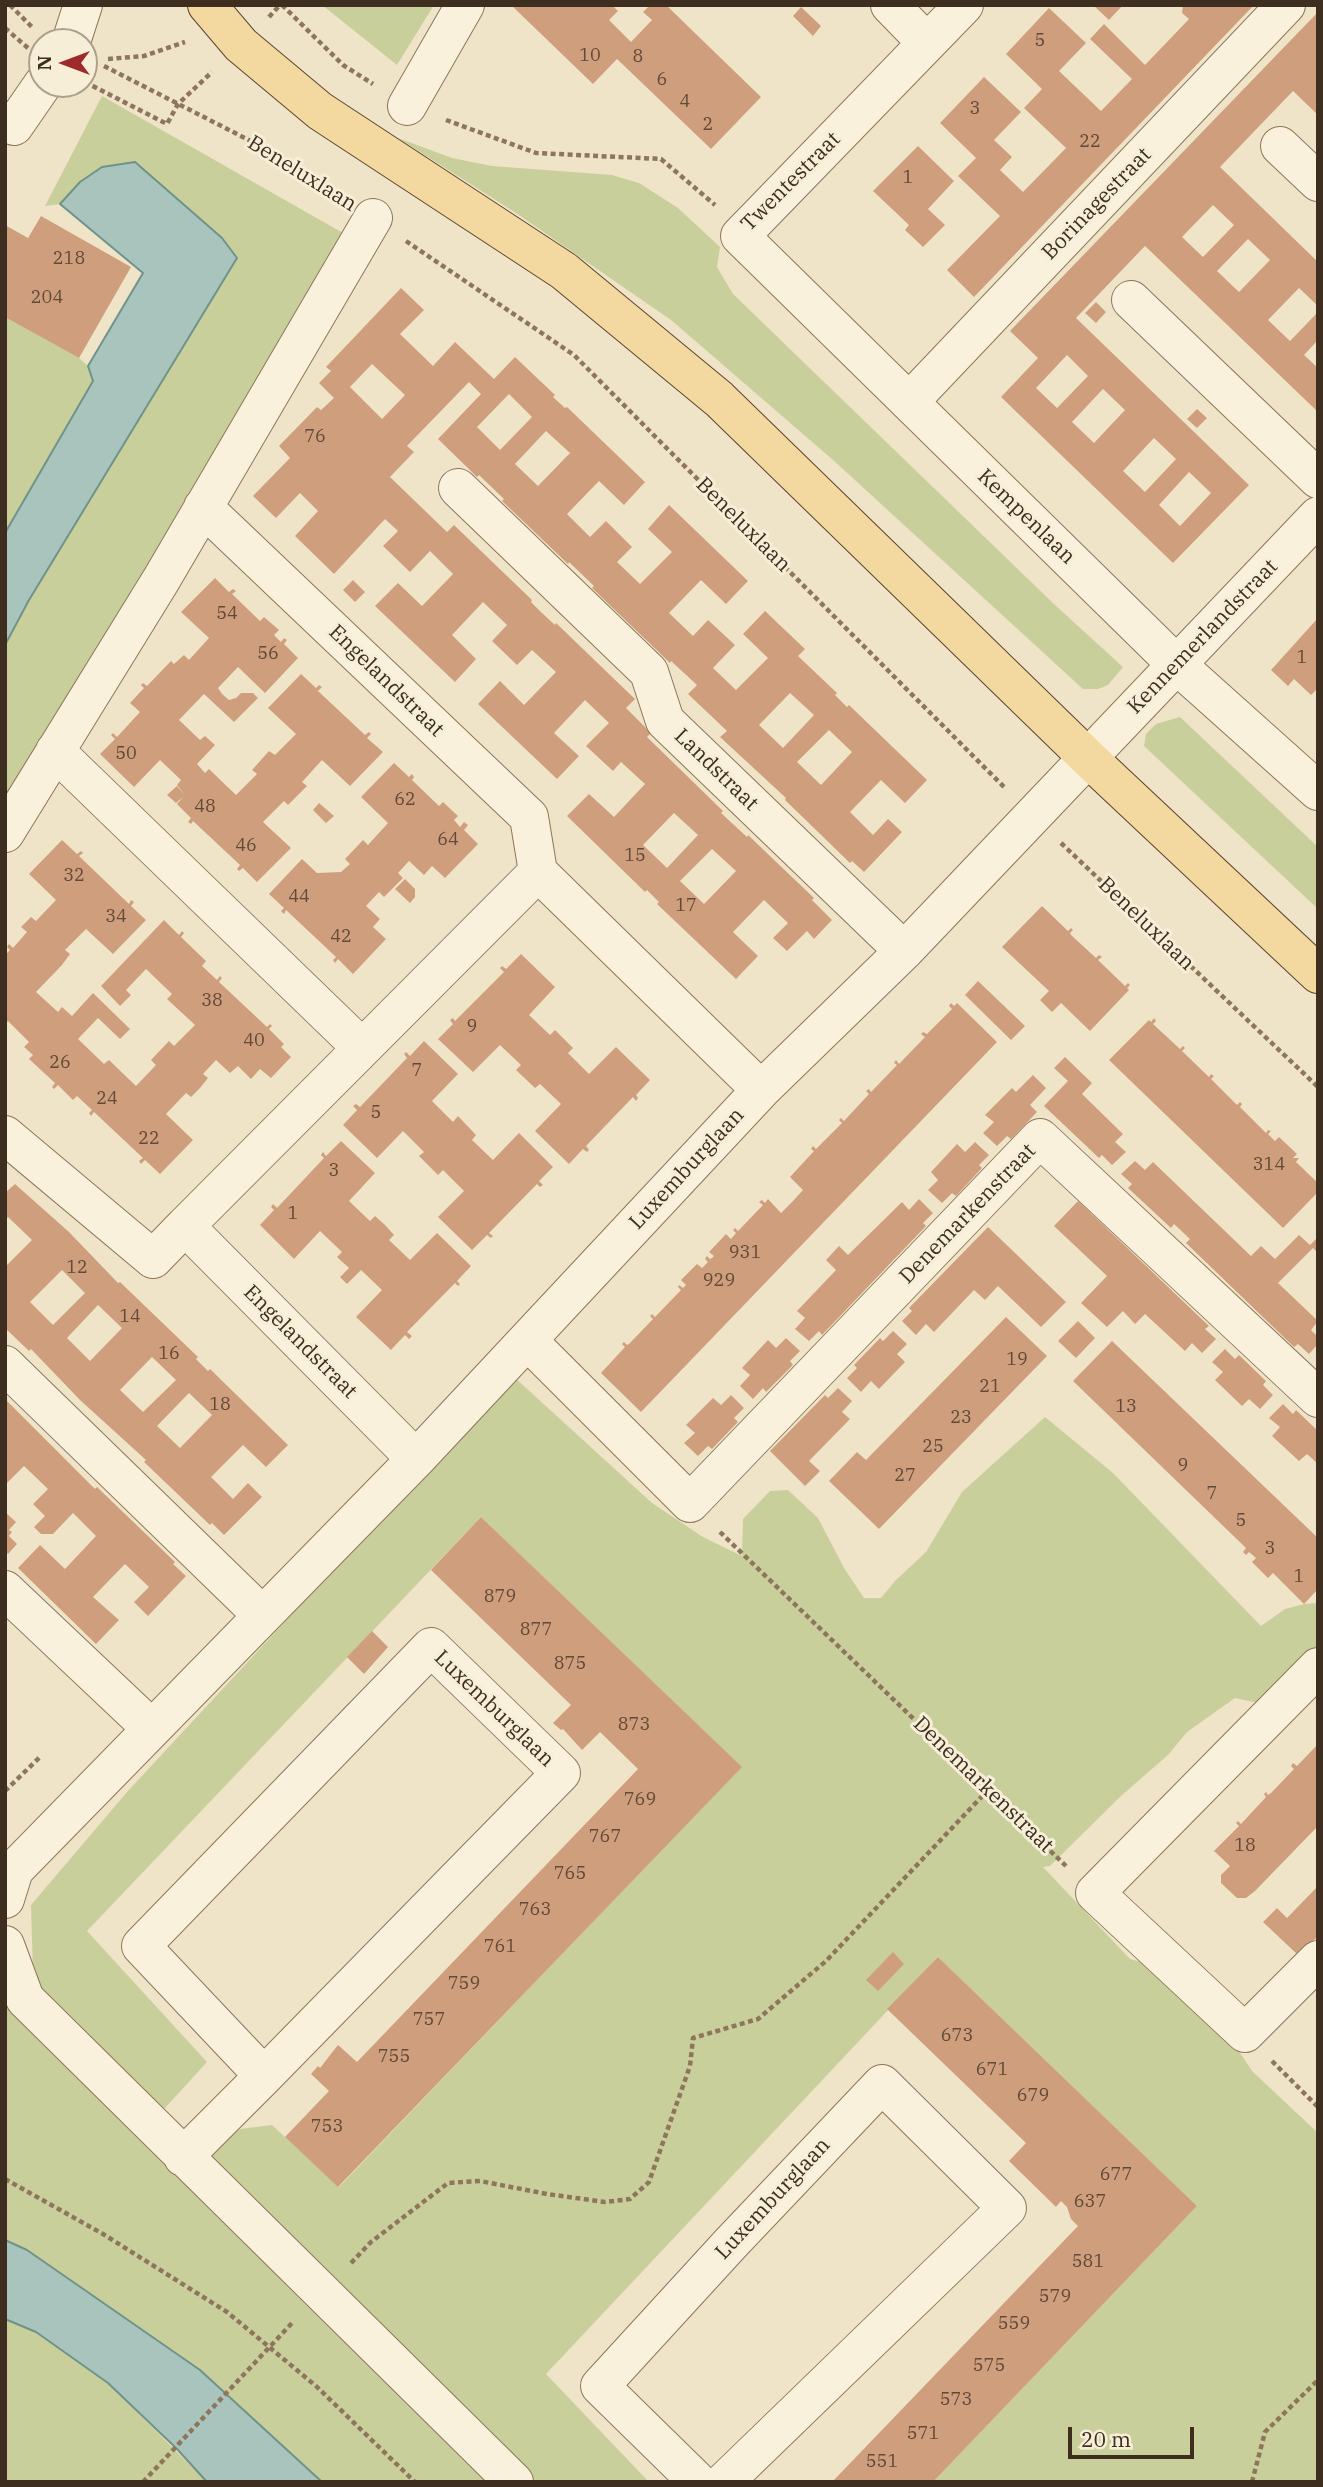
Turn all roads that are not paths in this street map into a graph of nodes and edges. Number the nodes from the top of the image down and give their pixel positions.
1 (83, 5) edge
2 (465, 5) edge
3 (890, 5) edge
4 (964, 5) edge
5 (1286, 5) edge
6 (222, 23) edge
7 (74, 28) edge
8 (927, 43) junction
9 (34, 98) edge
10 (407, 106) road end
11 (5, 121) edge
12 (1280, 146) dead end
13 (1318, 182) edge
14 (373, 218) road end
15 (740, 236) joint
16 (1131, 300) dead end
17 (909, 402) junction
18 (1318, 479) edge
19 (458, 488) dead end
20 (203, 507) junction
21 (1318, 516) edge
22 (1175, 663) junction
23 (55, 751) junction
24 (1088, 758) junction
25 (1318, 791) edge
26 (5, 833) edge
27 (538, 872) junction
28 (904, 951) junction
29 (1318, 974) edge
30 (362, 1048) junction
31 (761, 1090) junction
32 (5, 1135) edge
33 (185, 1226) junction
34 (528, 1341) junction
35 (5, 1365) edge
36 (1318, 1398) edge
37 (416, 1459) junction
38 (5, 1590) edge
39 (262, 1615) junction
40 (1318, 1667) edge
41 (151, 1728) junction
42 (5, 1899) edge
43 (5, 1945) edge
44 (1318, 1960) edge
45 (264, 2076) junction
46 (183, 2157) junction
47 (514, 2482) edge
48 (698, 2482) edge
49 (724, 2482) edge

1 - 7 street
2 - 10 street
3 - 8 street
4 - 8 street, Twentestraat
5 - 17 street, Borinagestraat
6 - 24 main road
8 - 15 street, Twentestraat
9 - 11 street
12 - 13 street
14 - 20 street
15 - 17 street, Kempenlaan
16 - 18 street
17 - 22 street, Kempenlaan
19 - 28 street, Landstraat
20 - 23 street
20 - 27 street, Engelandstraat
21 - 22 street, Kennemerlandstraat
22 - 24 street, Kennemerlandstraat
22 - 25 street, Kempenlaan
23 - 26 street
23 - 30 street
24 - 28 street, Luxemburglaan
24 - 29 main road
27 - 30 street
27 - 31 street
28 - 31 street, Luxemburglaan
30 - 33 street
31 - 34 street, Luxemburglaan
32 - 33 street
33 - 37 street, Engelandstraat
34 - 36 street, Denemarkenstraat
34 - 37 street, Luxemburglaan
35 - 39 street
37 - 39 street, Luxemburglaan
38 - 41 street
39 - 41 street, Luxemburglaan
40 - 44 street
41 - 42 street, Luxemburglaan
43 - 46 street
45 - 45 street, Luxemburglaan
45 - 46 street, Luxemburglaan
46 - 47 street
48 - 49 street, Luxemburglaan

